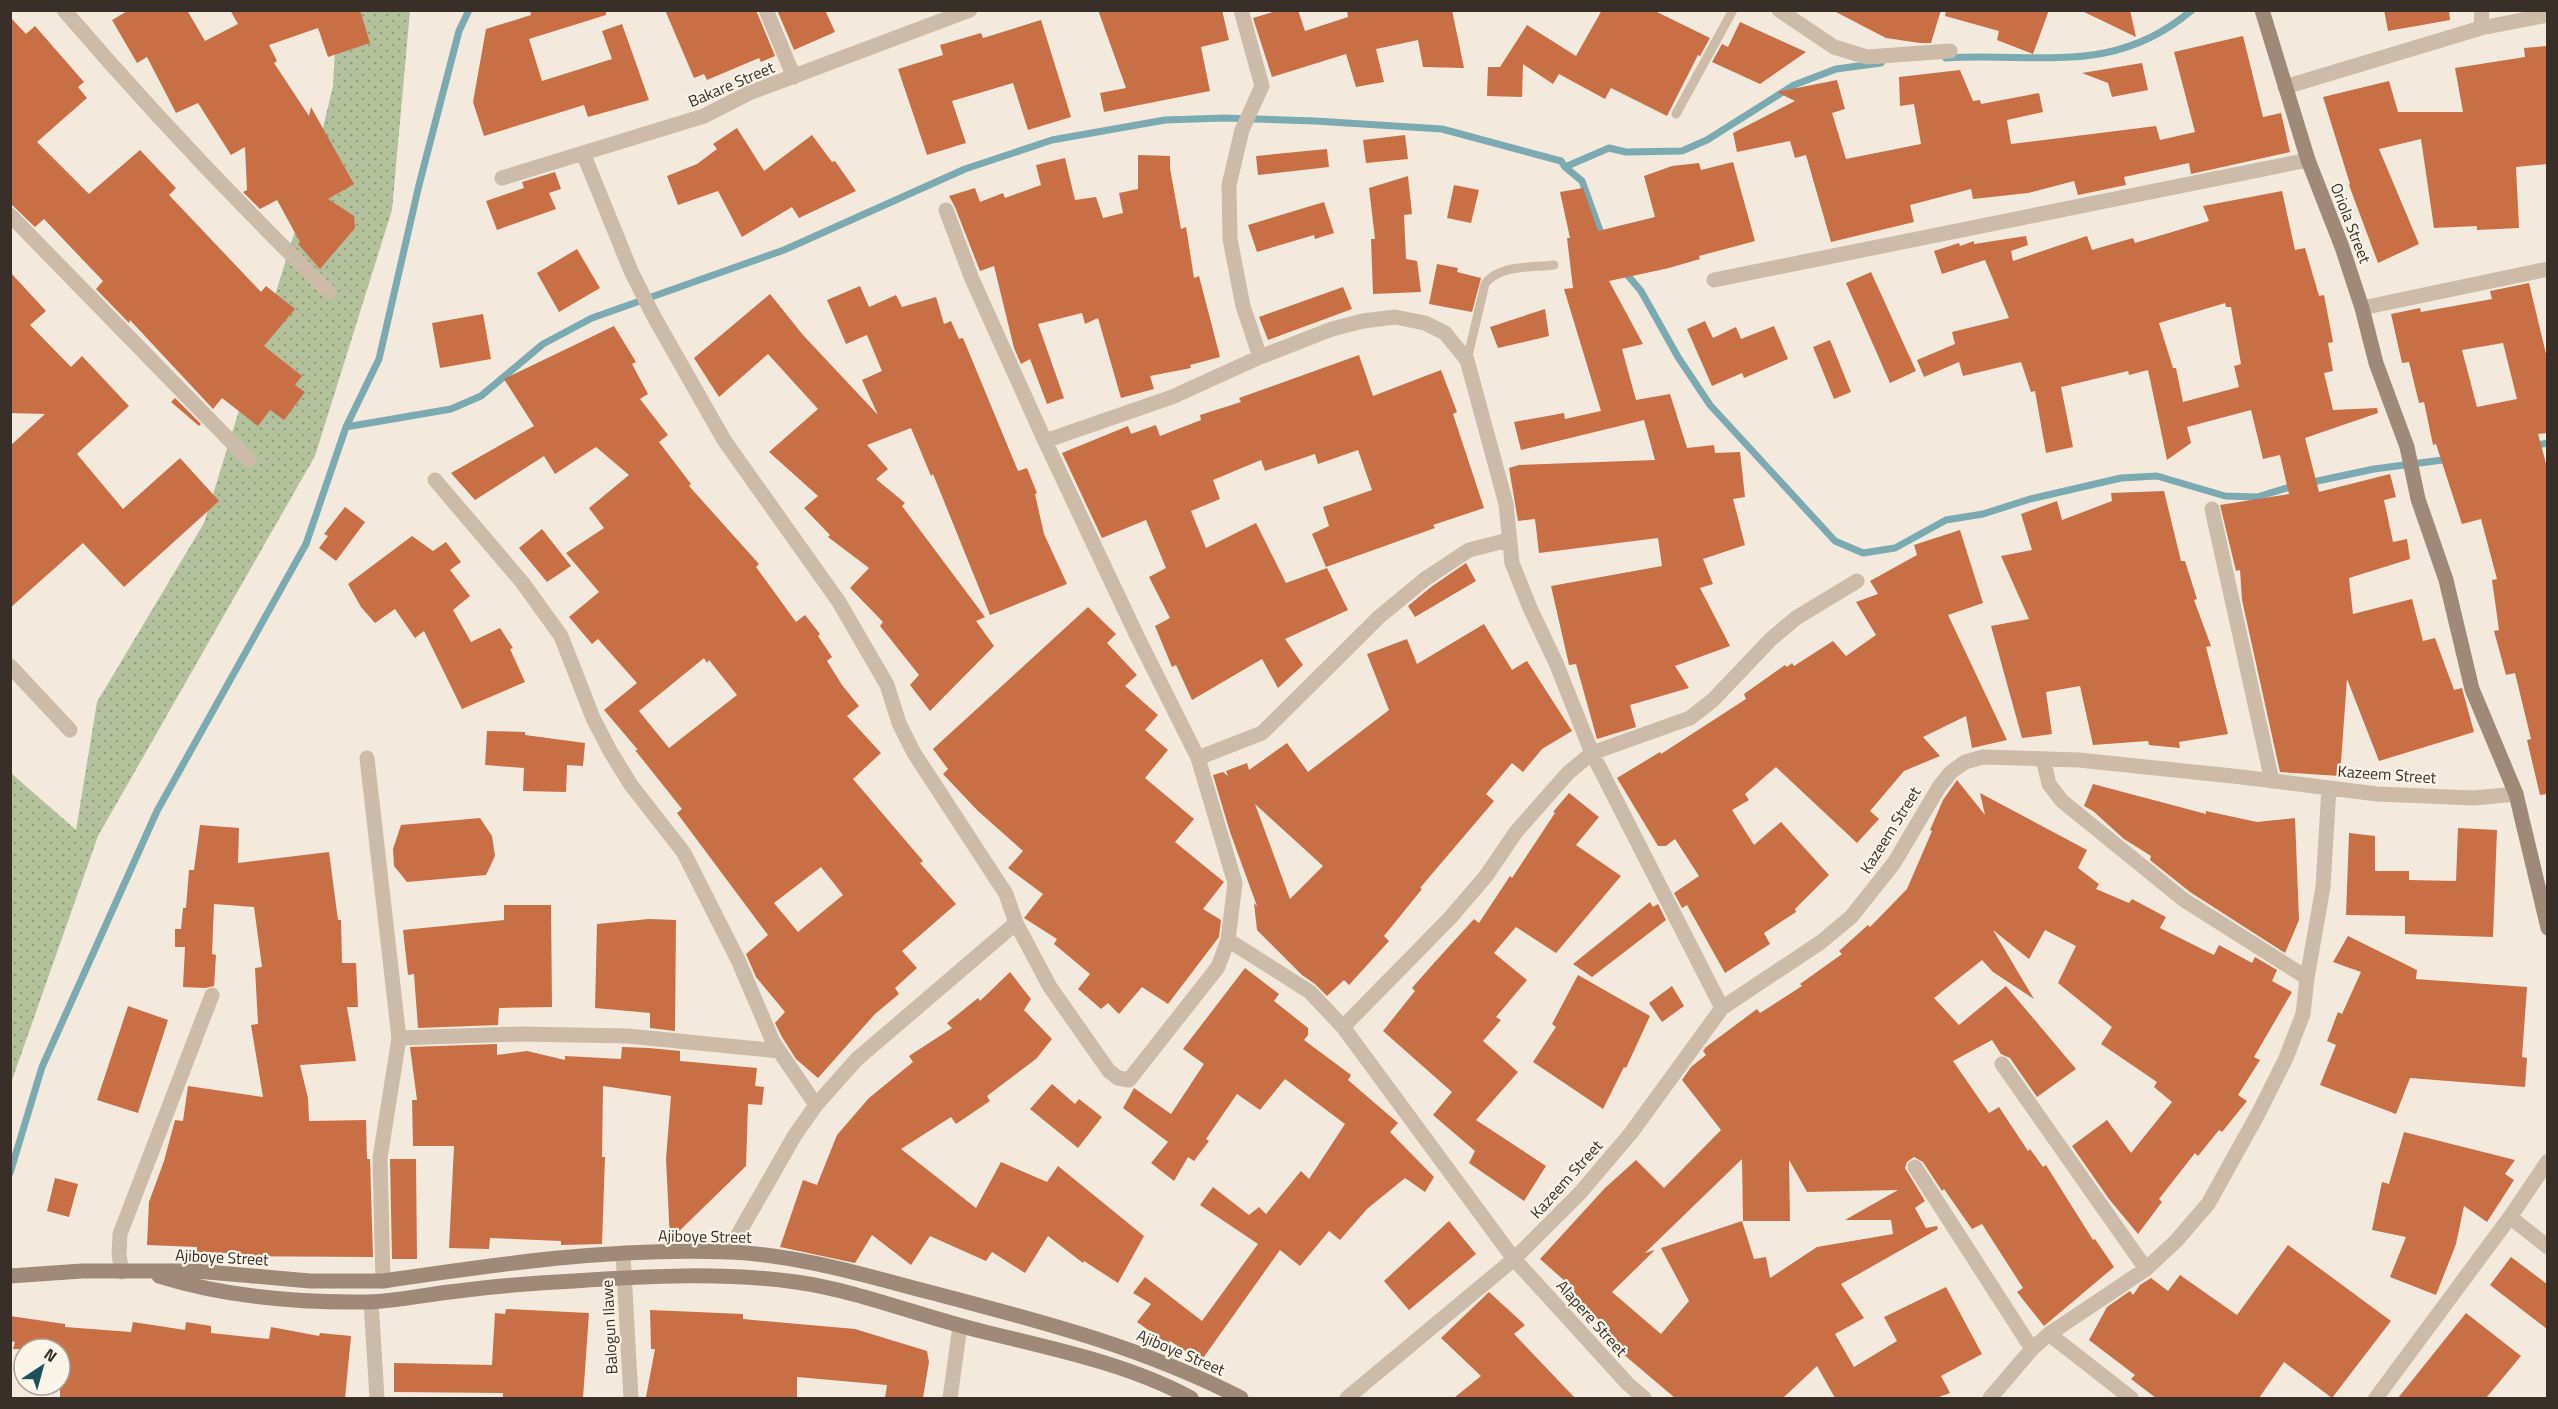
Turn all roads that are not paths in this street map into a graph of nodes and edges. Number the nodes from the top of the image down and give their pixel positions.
1 (64, 10) edge
2 (766, 10) edge
3 (970, 10) edge
4 (1241, 10) edge
5 (1733, 10) edge
6 (1779, 10) edge
7 (2262, 10) edge
8 (2482, 10) edge
9 (2547, 15) edge
10 (2481, 28) junction
11 (1950, 51) dead end
12 (794, 77) junction
13 (2285, 87) junction
14 (1676, 114) dead end
15 (583, 153) junction
16 (2308, 160) junction
17 (502, 178) dead end
18 (946, 210) dead end
19 (10, 215) edge
20 (1554, 265) dead end
21 (2547, 269) edge
22 (1714, 280) dead end
23 (330, 292) dead end
24 (2362, 308) junction
25 (1260, 357) junction
26 (1467, 360) junction
27 (1045, 441) junction
28 (249, 460) dead end
29 (435, 480) dead end
30 (2212, 509) dead end
31 (1508, 540) junction
32 (1857, 581) dead end
33 (10, 666) edge
34 (70, 730) dead end
35 (1592, 753) junction
36 (367, 758) dead end
37 (1198, 758) junction
38 (2043, 759) junction
39 (2272, 782) junction
40 (2329, 788) junction
41 (2516, 794) junction
42 (1016, 923) junction
43 (2547, 928) edge
44 (1228, 940) junction
45 (2307, 978) junction
46 (212, 995) dead end
47 (1722, 1008) junction
48 (1343, 1027) junction
49 (399, 1038) junction
50 (779, 1051) junction
51 (2002, 1064) dead end
52 (816, 1105) junction
53 (2547, 1161) edge
54 (1915, 1167) dead end
55 (2510, 1217) junction
56 (2547, 1247) edge
57 (728, 1252) junction
58 (623, 1254) junction
59 (1514, 1259) junction
60 (2146, 1269) junction
61 (115, 1272) junction
62 (148, 1272) junction
63 (10, 1276) edge
64 (624, 1278) junction
65 (383, 1281) junction
66 (371, 1302) junction
67 (960, 1326) junction
68 (2049, 1334) junction
69 (2032, 1349) junction
70 (377, 1398) edge
71 (631, 1398) edge
72 (950, 1398) edge
73 (1191, 1398) edge
74 (1241, 1398) edge
75 (1347, 1398) edge
76 (1644, 1398) edge
77 (1990, 1398) edge
78 (2131, 1398) edge
79 (2376, 1398) edge

1 - 23 street
2 - 12 street
3 - 12 street, Bakare Street
4 - 25 street
5 - 14 lane
6 - 11 street
7 - 13 street, Oriola Street
8 - 10 street
9 - 10 street
10 - 13 street
12 - 15 street, Bakare Street
13 - 16 street, Oriola Street
15 - 17 street, Bakare Street
15 - 42 street
16 - 22 street
16 - 24 street, Oriola Street
18 - 27 street
19 - 28 street
20 - 26 lane
21 - 24 street
24 - 41 street, Oriola Street
25 - 26 street
25 - 27 street
26 - 31 street
27 - 37 street
29 - 50 street
30 - 39 street
31 - 35 street
31 - 37 street
32 - 35 street
33 - 34 street
35 - 47 street
35 - 48 street
36 - 49 street
37 - 44 street
38 - 39 street, Kazeem Street
38 - 45 street
38 - 47 street, Kazeem Street
39 - 40 street, Kazeem Street
40 - 41 street, Kazeem Street
40 - 45 street
41 - 43 street, Oriola Street
42 - 44 street
42 - 52 street
44 - 48 street, Alapere Street
45 - 60 street
46 - 61 street
47 - 59 street, Kazeem Street
48 - 59 street, Alapere Street
49 - 50 street
49 - 65 street
50 - 52 street
51 - 60 street
52 - 57 street
53 - 55 street
54 - 69 street
55 - 56 street
55 - 79 street
57 - 58 street, Ajiboye Street
57 - 74 street, Ajiboye Street
58 - 64 street, Balogun Ilawe
58 - 65 street, Ajiboye Street
59 - 75 street, Kazeem Street
59 - 76 street, Alapere Street
60 - 68 street
61 - 62 street, Ajiboye Street
61 - 63 street, Ajiboye Street
62 - 65 street, Ajiboye Street
62 - 66 street, Ajiboye Street
64 - 66 street, Ajiboye Street
64 - 67 street, Ajiboye Street
64 - 71 street, Balogun Ilawe
66 - 70 street
67 - 72 street
67 - 73 street, Ajiboye Street
68 - 69 street
68 - 78 street
69 - 77 street

